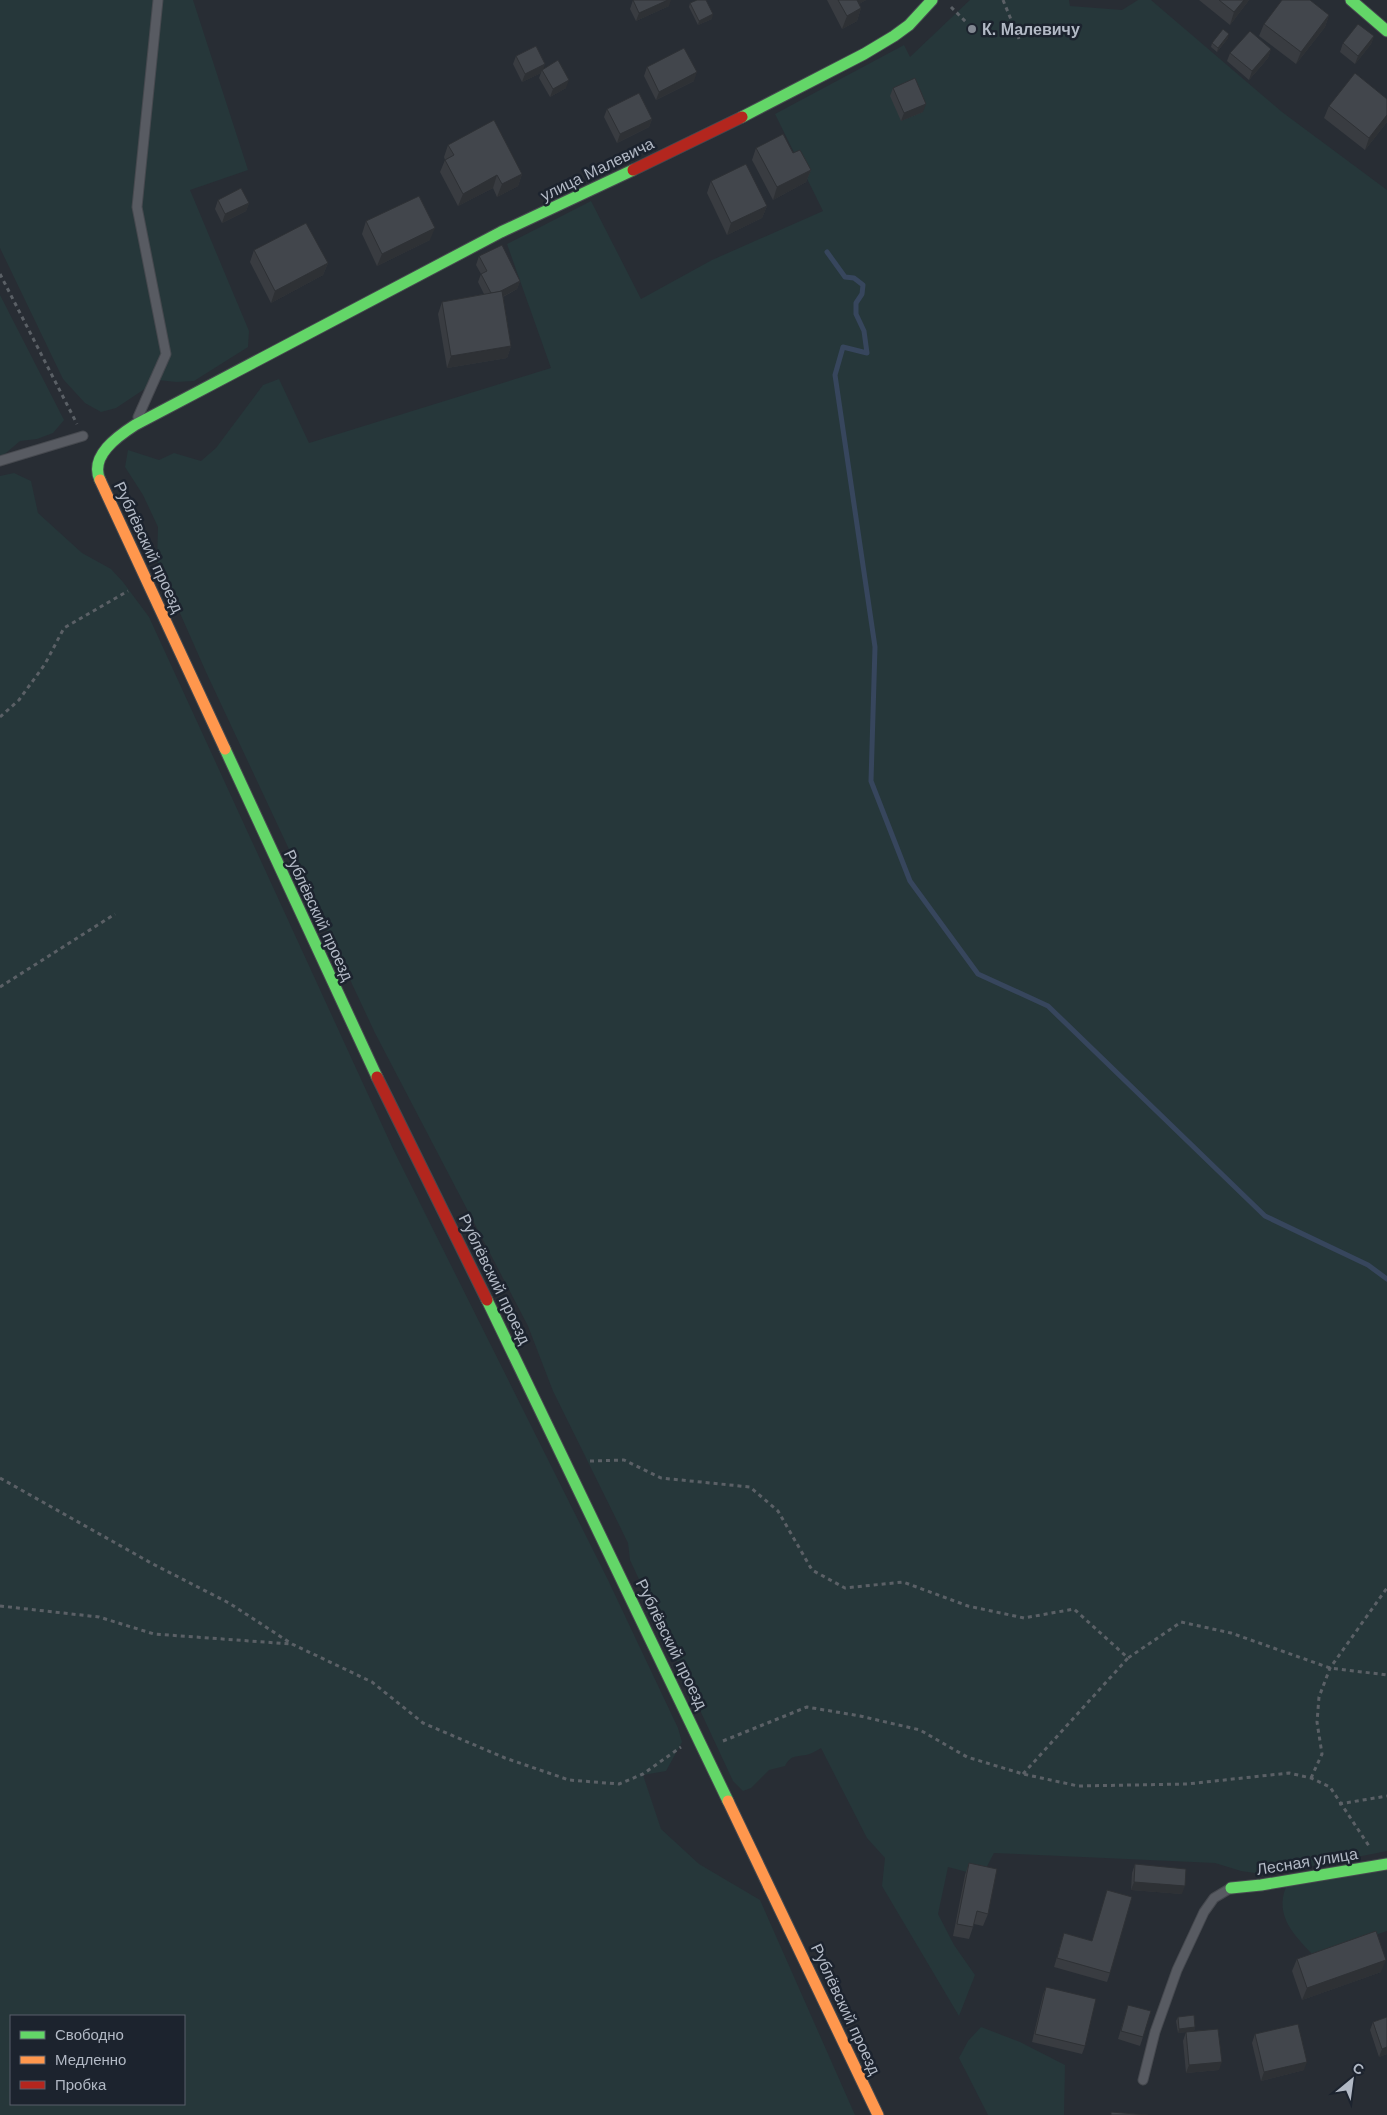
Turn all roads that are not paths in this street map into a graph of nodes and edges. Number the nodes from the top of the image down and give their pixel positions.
1 (158, 0) edge
2 (932, 0) edge
3 (1352, 0) edge
4 (1387, 31) edge
5 (267, 354) joint
6 (135, 424) junction
7 (83, 436) road end
8 (0, 461) edge
9 (1387, 1864) edge
10 (1232, 1888) joint
11 (1143, 2080) dead end
12 (878, 2115) edge

1 - 6 lane
2 - 5 street, улица Малевича
3 - 4 street
5 - 6 street, Рублёвский проезд
6 - 12 street, Рублёвский проезд
7 - 8 lane
9 - 10 street, Лесная улица
10 - 11 lane

